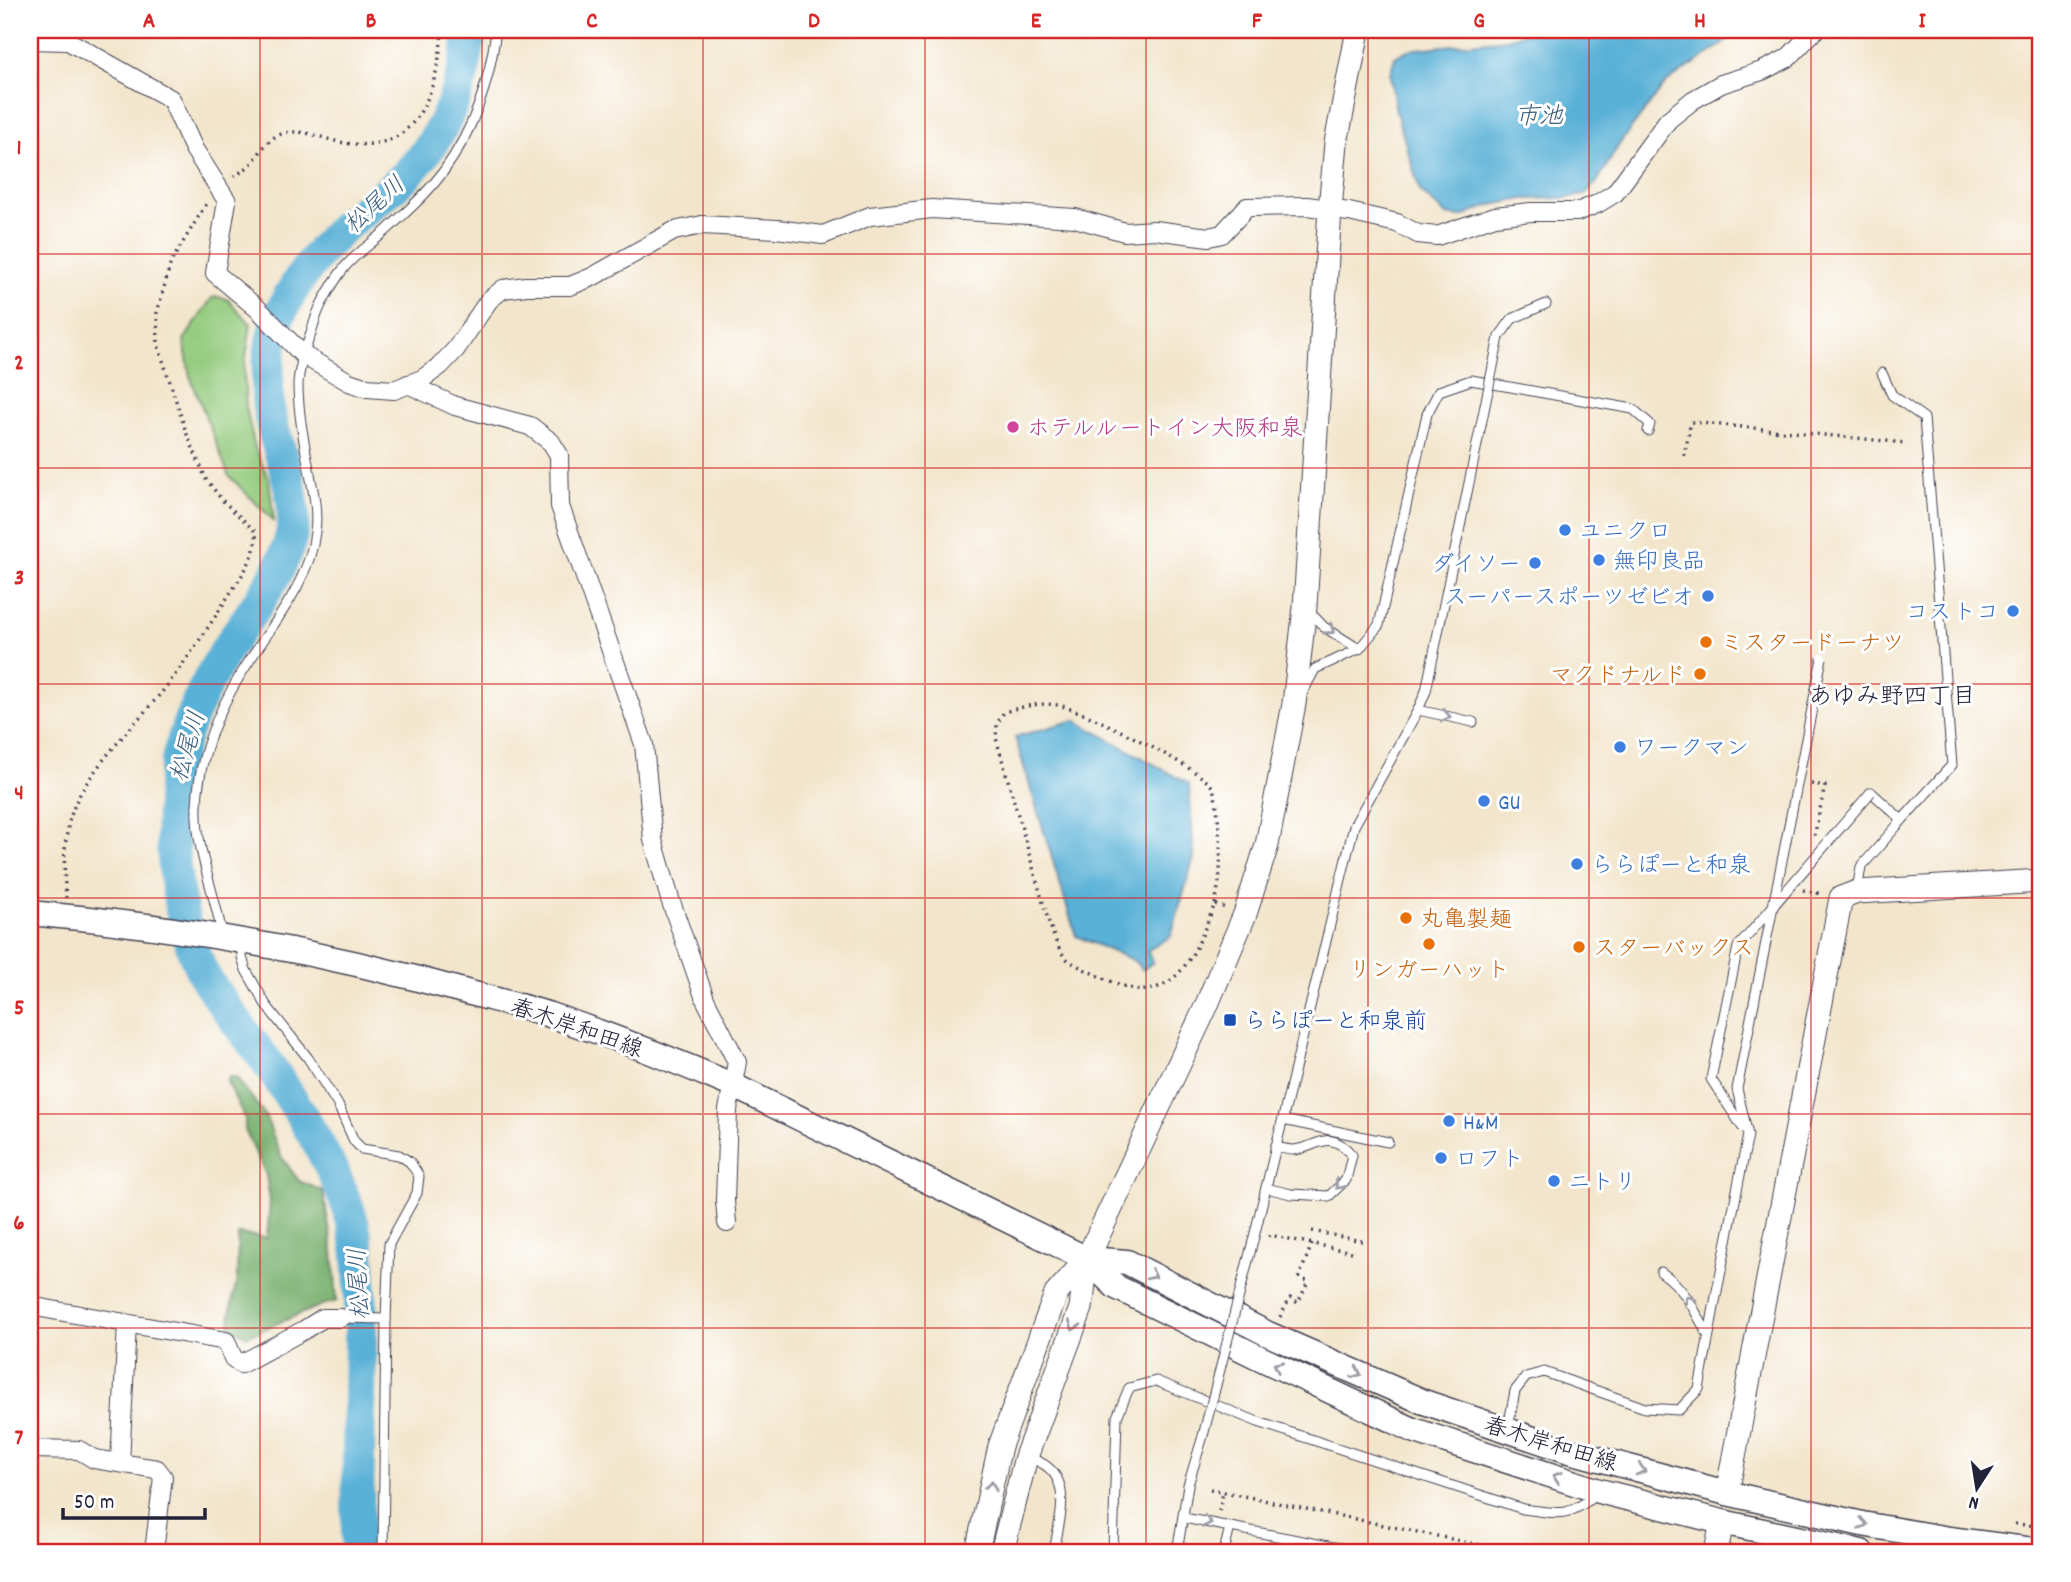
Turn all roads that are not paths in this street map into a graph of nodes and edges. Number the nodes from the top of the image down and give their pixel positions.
1 (496, 30) edge
2 (1358, 30) edge
3 (1815, 30) edge
4 (30, 40) edge
5 (1330, 209) junction
6 (1546, 304) dead end
7 (303, 355) junction
8 (1882, 373) dead end
9 (408, 384) junction
10 (1648, 431) dead end
11 (1305, 607) junction
12 (1359, 649) junction
13 (1822, 658) dead end
14 (1294, 704) junction
15 (1418, 710) junction
16 (1473, 722) dead end
17 (1902, 820) junction
18 (2041, 881) edge
19 (1857, 892) junction
20 (30, 913) edge
21 (224, 937) junction
22 (734, 1086) junction
23 (1283, 1119) junction
24 (1748, 1135) junction
25 (1388, 1142) dead end
26 (1275, 1147) junction
27 (1265, 1188) junction
28 (727, 1223) dead end
29 (1087, 1259) junction
30 (1661, 1272) dead end
31 (30, 1306) edge
32 (341, 1318) joint
33 (383, 1319) junction
34 (127, 1324) junction
35 (1709, 1335) junction
36 (1508, 1430) junction
37 (30, 1449) edge
38 (1026, 1457) junction
39 (120, 1462) junction
40 (1599, 1491) junction
41 (1727, 1493) junction
42 (1184, 1518) junction
43 (1722, 1522) junction
44 (1230, 1527) junction
45 (2041, 1551) edge
46 (154, 1552) edge
47 (383, 1552) edge
48 (977, 1552) edge
49 (1002, 1552) edge
50 (1054, 1552) edge
51 (1112, 1552) edge
52 (1177, 1552) edge
53 (1224, 1552) edge
54 (1360, 1552) edge
55 (1716, 1552) edge
56 (1861, 1552) edge

1 - 7 lane
2 - 5 street
3 - 5 street
4 - 7 street
5 - 9 street
5 - 11 street
6 - 15 lane, bridge
7 - 9 street
7 - 21 lane
8 - 17 lane
9 - 22 street
10 - 12 lane
11 -> 12 lane
11 - 14 street
12 - 14 lane
13 - 24 lane, bridge
14 - 29 street
15 -> 16 lane
15 - 23 lane
17 - 19 lane
17 - 24 lane, bridge
18 - 19 street
19 - 41 street
20 - 21 main road, 春木岸和田線
21 - 22 main road, 春木岸和田線
21 - 33 lane
22 - 28 street
22 - 29 main road, 春木岸和田線
23 - 25 lane
23 - 26 lane
24 - 35 lane, bridge
26 - 27 lane
26 -> 27 lane
27 - 42 lane, bridge
29 -> 36 main road, 春木岸和田線
29 -> 38 street
40 -> 29 main road, 春木岸和田線
48 -> 29 street
35 -> 30 lane
31 - 34 street
32 - 33 lane
32 - 34 street
33 - 47 lane
34 - 39 street
35 - 36 lane
36 -> 41 main road, 春木岸和田線
37 - 39 street
38 - 49 street
38 - 50 lane
39 - 46 street
40 - 43 main road, 春木岸和田線
40 - 51 lane
41 -> 45 main road, 春木岸和田線
42 -> 44 lane
42 - 52 lane
43 - 55 street
43 - 56 main road, 春木岸和田線
44 - 53 lane
44 - 54 lane

